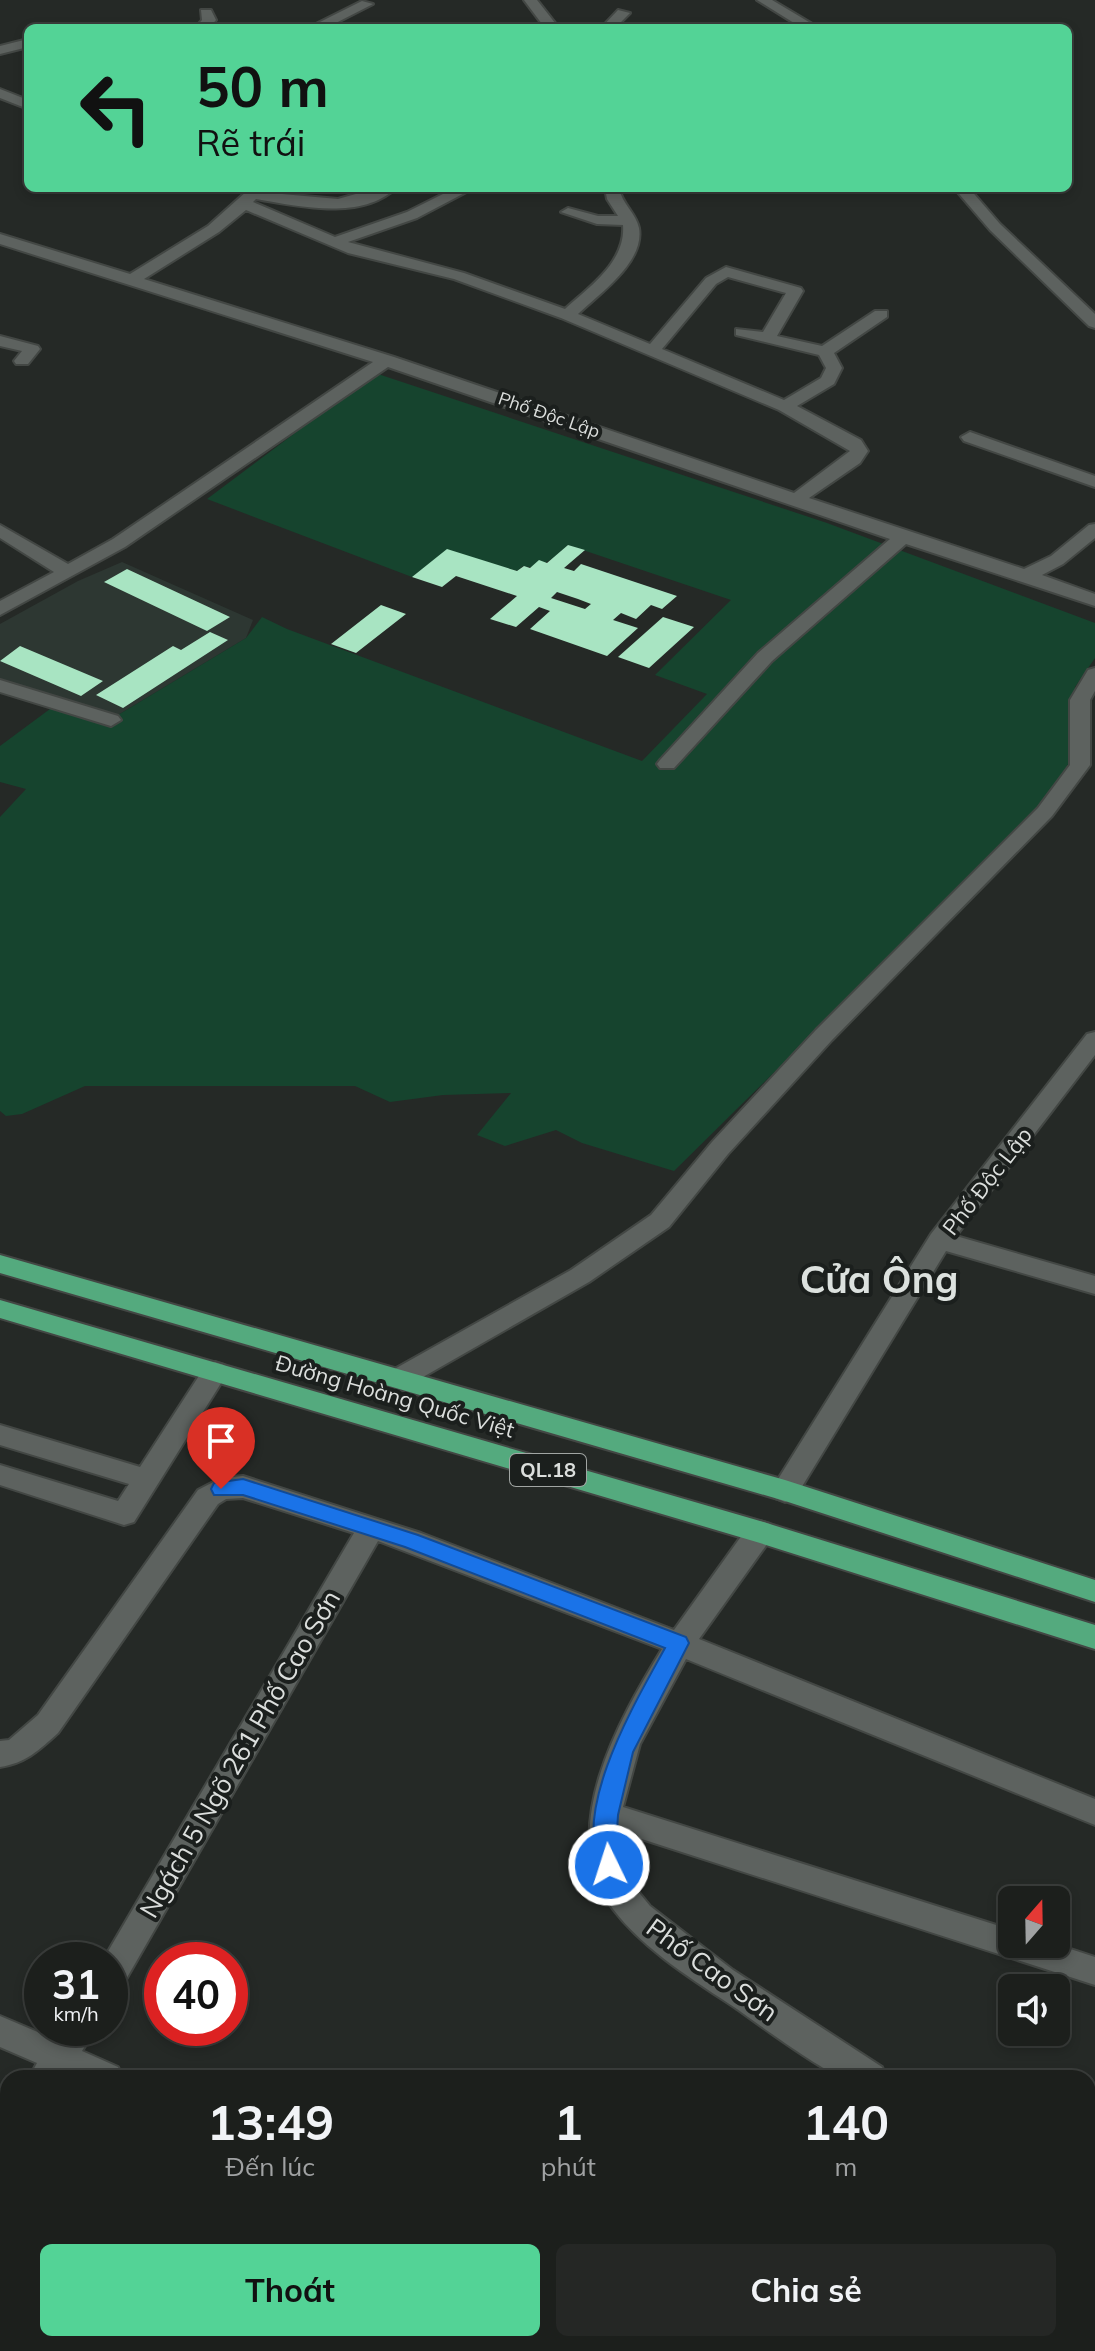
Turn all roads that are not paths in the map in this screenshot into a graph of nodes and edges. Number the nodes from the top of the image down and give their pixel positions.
1 (530, 0) edge
2 (763, 0) edge
3 (367, 4) dead end
4 (206, 13) dead end
5 (623, 13) dead end
6 (206, 24) edge
7 (324, 24) edge
8 (549, 24) edge
9 (612, 24) edge
10 (805, 24) edge
11 (24, 44) edge
12 (0, 50) edge
13 (0, 93) edge
14 (24, 103) edge
15 (382, 192) edge
16 (459, 192) edge
17 (613, 192) edge
18 (964, 192) edge
19 (245, 201) edge
20 (568, 212) dead end
21 (628, 221) junction
22 (0, 239) edge
23 (334, 242) junction
24 (132, 280) junction
25 (881, 314) dead end
26 (567, 315) junction
27 (1095, 323) edge
28 (742, 332) dead end
29 (767, 339) junction
30 (0, 341) edge
31 (652, 351) junction
32 (825, 352) junction
33 (388, 360) junction
34 (22, 361) dead end
35 (785, 406) junction
36 (970, 437) dead end
37 (1095, 482) edge
38 (798, 498) junction
39 (1095, 529) edge
40 (0, 530) edge
41 (903, 537) junction
42 (66, 571) junction
43 (1029, 574) junction
44 (1095, 600) edge
45 (0, 609) edge
46 (1095, 674) edge
47 (0, 686) edge
48 (111, 720) dead end
49 (667, 764) dead end
50 (1095, 1039) edge
51 (940, 1240) junction
52 (0, 1264) edge
53 (1095, 1285) edge
54 (0, 1309) edge
55 (215, 1372) junction
56 (400, 1378) junction
57 (0, 1435) edge
58 (0, 1475) edge
59 (146, 1479) junction
60 (785, 1491) junction
61 (370, 1530) junction
62 (760, 1532) junction
63 (1095, 1591) edge
64 (1095, 1637) edge
65 (678, 1643) junction
66 (0, 1754) edge
67 (1095, 1812) edge
68 (607, 1815) junction
69 (128, 1947) edge
70 (1095, 1971) edge
71 (0, 2031) edge
72 (68, 2046) edge
73 (53, 2067) edge
74 (858, 2070) edge

1 - 8 street
2 - 10 street
3 - 7 street
4 - 6 street
5 - 9 street
11 - 12 street
13 - 14 street
15 - 19 street
16 - 23 street
17 - 21 street
18 - 27 street
19 - 23 street
19 - 24 street
20 - 21 street
21 - 26 street
22 - 24 street, Phố Độc Lập
23 - 26 street
24 - 33 street, Phố Độc Lập
25 - 32 street
26 - 31 street
28 - 29 street
29 - 31 street
29 - 32 street
30 - 34 street
31 - 35 street
32 - 35 street
33 - 38 street, Phố Độc Lập
33 - 42 street
35 - 38 street
36 - 37 street
38 - 41 street, Phố Độc Lập
39 - 43 street
40 - 42 street
41 - 43 street, Phố Độc Lập
41 - 49 street
42 - 45 street
43 - 44 street, Phố Độc Lập
46 - 56 street
47 - 48 street
50 - 51 street, Phố Độc Lập
51 - 53 street
51 - 60 street, Phố Độc Lập
52 - 56 highway, Đường Hoàng Quốc Việt / QL.18
54 - 55 highway, Đường Hoàng Quốc Việt / QL.18
55 - 59 street
55 - 62 highway, Đường Hoàng Quốc Việt / QL.18
56 - 60 highway, Đường Hoàng Quốc Việt / QL.18
57 - 59 street
58 - 59 street
60 - 63 highway, Đường Hoàng Quốc Việt / QL.18
61 - 65 street
61 - 66 street
61 - 69 street, Ngách 5 Ngõ 261 Phố Cao Sơn
62 - 64 highway, Đường Hoàng Quốc Việt / QL.18
62 - 65 street, Phố Cao Sơn
65 - 67 street
65 - 68 street, Phố Cao Sơn
68 - 70 street
68 - 74 street, Phố Cao Sơn
71 - 73 street
72 - 73 street

